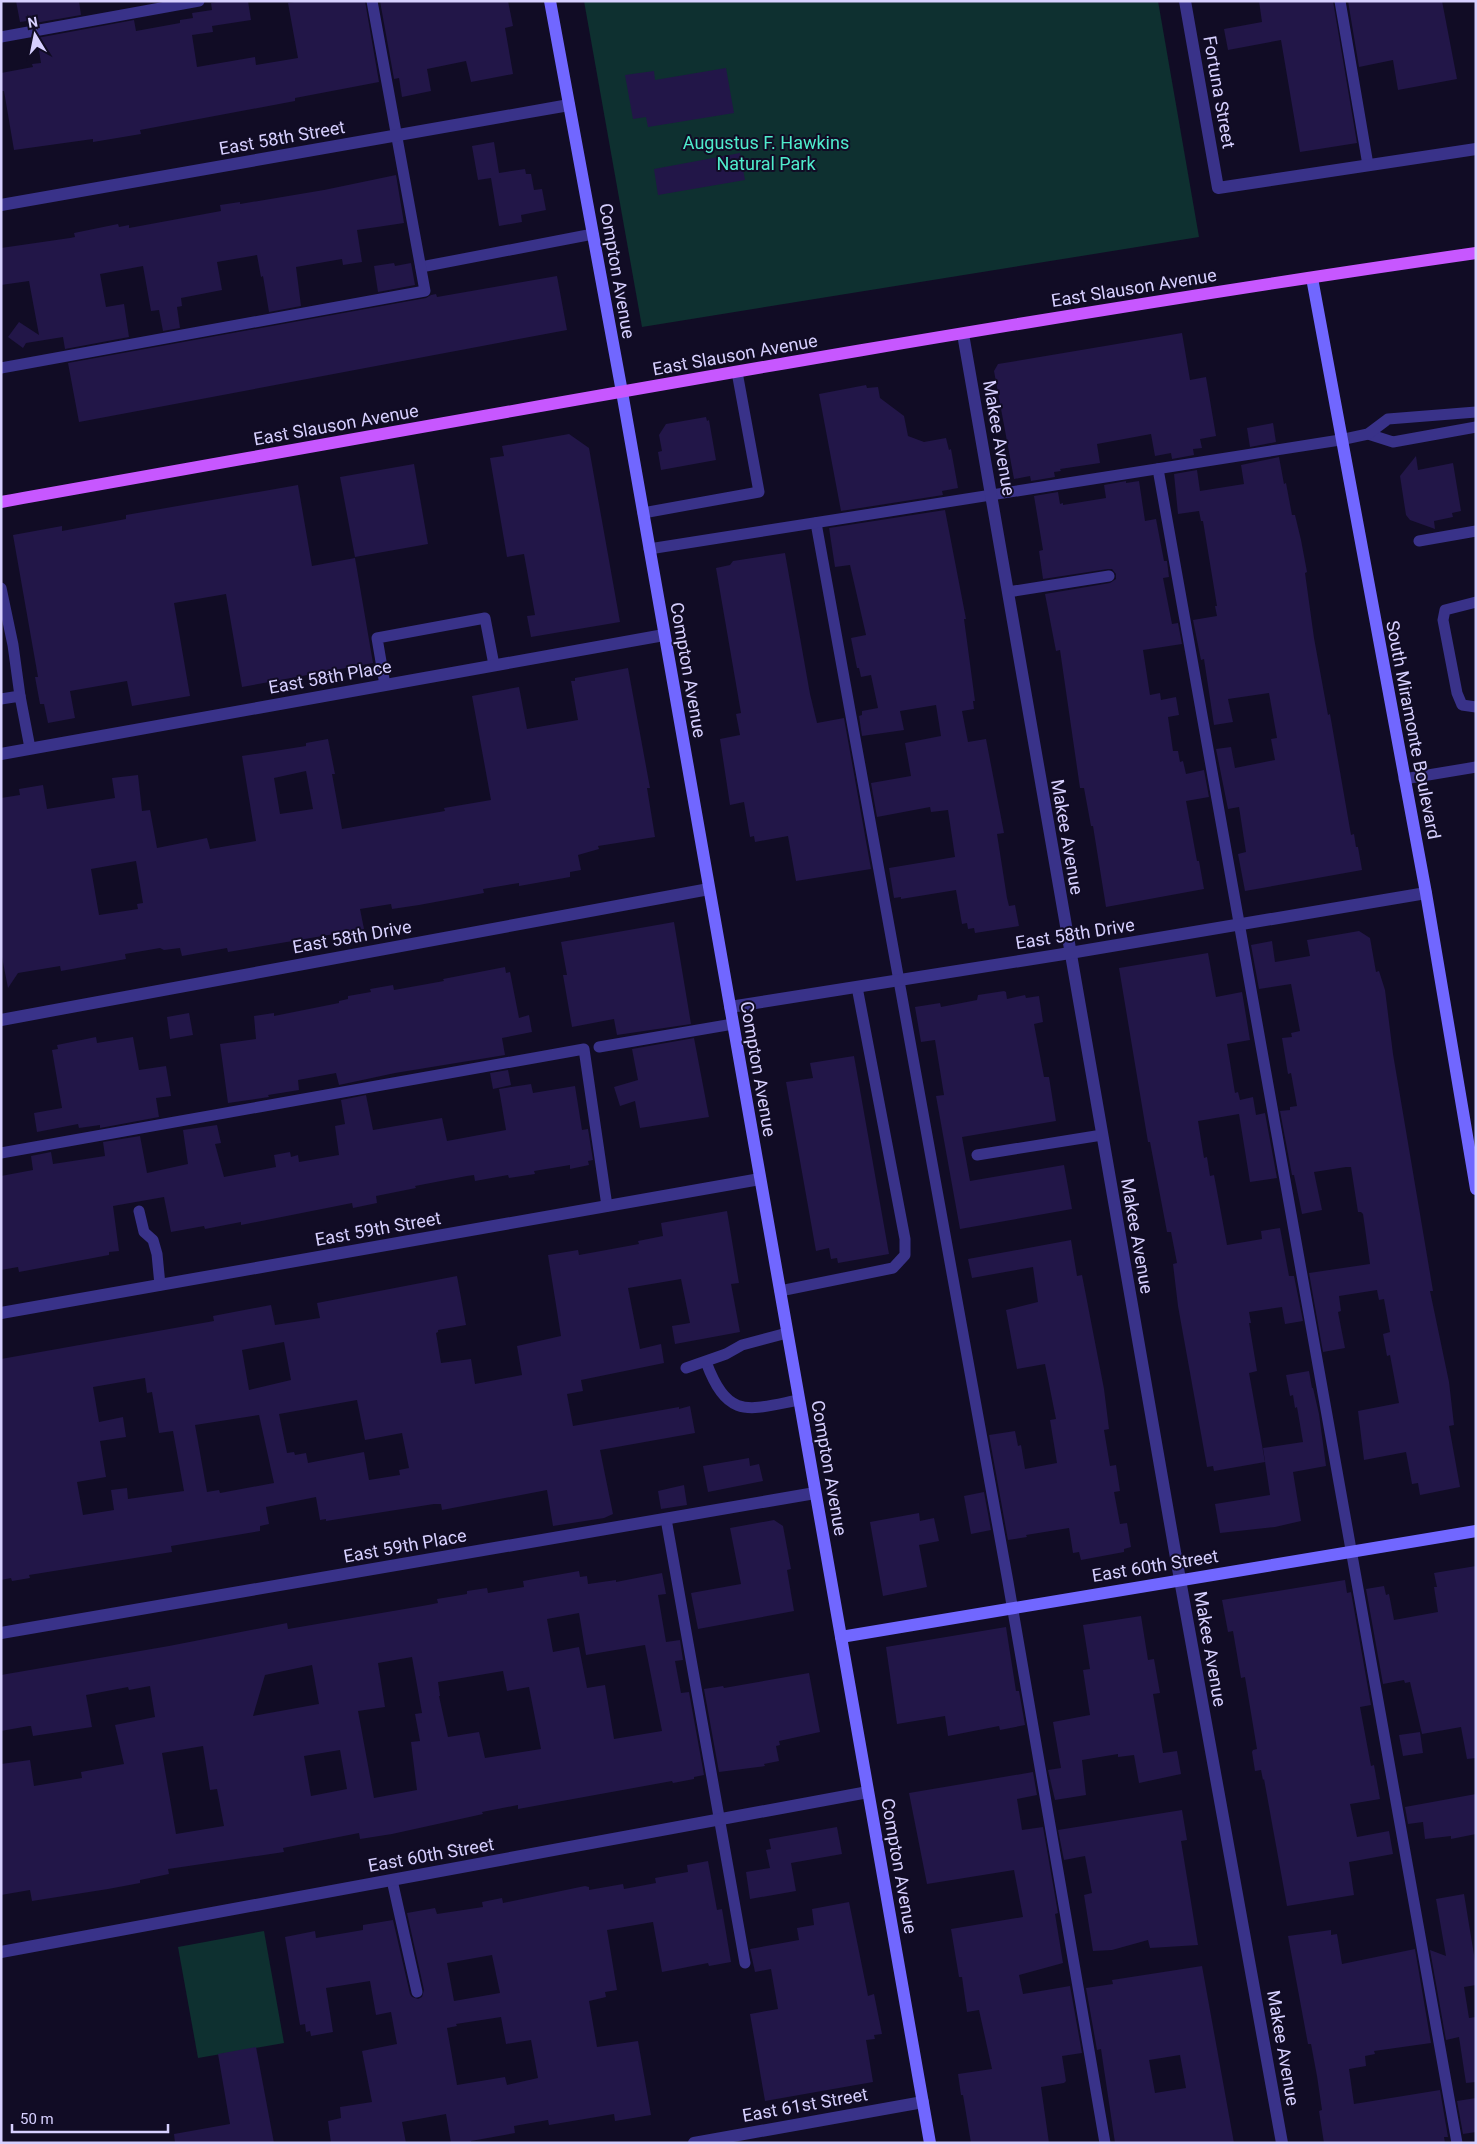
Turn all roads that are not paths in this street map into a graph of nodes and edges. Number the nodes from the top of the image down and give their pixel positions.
1 (198, 1) edge
2 (372, 1) edge
3 (550, 1) edge
4 (1185, 1) edge
5 (1340, 1) edge
6 (1, 37) edge
7 (569, 104) junction
8 (397, 135) junction
9 (1476, 149) edge
10 (1368, 166) junction
11 (1, 205) edge
12 (593, 234) junction
13 (1476, 254) edge
14 (421, 267) junction
15 (1312, 278) junction
16 (963, 334) junction
17 (1, 368) edge
18 (737, 372) junction
19 (622, 392) junction
20 (1476, 412) edge
21 (1476, 426) edge
22 (1368, 434) junction
23 (1340, 440) junction
24 (1158, 469) junction
25 (991, 495) junction
26 (1, 502) edge
27 (643, 513) junction
28 (816, 522) junction
29 (1476, 530) edge
30 (1419, 541) dead end
31 (649, 549) junction
32 (1109, 576) dead end
33 (1, 588) edge
34 (1008, 592) junction
35 (1476, 602) edge
36 (664, 635) junction
37 (13, 645) junction
38 (1, 647) edge
39 (494, 665) junction
40 (385, 685) junction
41 (20, 696) junction
42 (1, 699) edge
43 (1476, 708) edge
44 (30, 748) junction
45 (1, 754) edge
46 (1476, 767) edge
47 (1404, 779) junction
48 (709, 889) junction
49 (1426, 894) junction
50 (1238, 925) junction
51 (1070, 954) junction
52 (898, 980) junction
53 (857, 987) junction
54 (730, 1007) junction
55 (1, 1020) edge
56 (733, 1024) junction
57 (599, 1047) dead end
58 (1102, 1135) junction
59 (1, 1153) edge
60 (977, 1156) dead end
61 (760, 1179) junction
62 (1476, 1189) edge
63 (607, 1206) junction
64 (139, 1210) dead end
65 (160, 1285) junction
66 (780, 1291) junction
67 (1, 1313) edge
68 (787, 1333) junction
69 (706, 1362) junction
70 (686, 1368) dead end
71 (799, 1400) junction
72 (815, 1493) junction
73 (666, 1518) junction
74 (1476, 1531) edge
75 (1352, 1551) junction
76 (1180, 1580) junction
77 (1012, 1608) junction
78 (1, 1633) edge
79 (841, 1637) junction
80 (868, 1792) junction
81 (720, 1819) junction
82 (392, 1880) junction
83 (1, 1952) edge
84 (746, 1963) dead end
85 (417, 1992) dead end
86 (923, 2102) junction
87 (694, 2143) edge
88 (930, 2143) edge
89 (1105, 2143) edge
90 (1282, 2143) edge
91 (1457, 2143) edge

1 - 6 lane
2 - 8 lane
3 - 7 main road, Compton Avenue
4 - 10 street, Fortuna Street
5 - 10 lane
7 - 8 street, East 58th Street
7 - 12 main road, Compton Avenue
8 - 11 street, East 58th Street
8 - 14 lane
9 - 10 street
12 - 14 lane
12 - 19 main road, Compton Avenue
13 - 15 main road, East Slauson Avenue
14 - 17 lane
15 - 16 main road, East Slauson Avenue
15 - 23 main road, South Miramonte Boulevard
16 - 18 main road, East Slauson Avenue
16 - 25 street, Makee Avenue
18 - 19 main road, East Slauson Avenue
18 - 27 lane
19 - 26 main road, East Slauson Avenue
19 - 27 main road, Compton Avenue
20 - 22 lane
21 - 22 lane
22 - 23 lane
23 - 24 lane
23 - 47 main road, South Miramonte Boulevard
24 - 25 lane
24 - 50 lane
25 - 28 lane
25 - 34 street, Makee Avenue
27 - 31 main road, Compton Avenue
28 - 31 lane
28 - 52 lane
29 - 30 lane
31 - 36 main road, Compton Avenue
32 - 34 lane
33 - 37 lane
34 - 51 street, Makee Avenue
35 - 43 lane
36 - 39 street, East 58th Place
36 - 48 main road, Compton Avenue
37 - 38 lane
37 - 41 lane
39 - 40 street, East 58th Place
39 - 40 lane
40 - 44 street, East 58th Place
41 - 42 lane
41 - 44 lane
44 - 45 street, East 58th Place
46 - 47 lane
47 - 49 main road, South Miramonte Boulevard
48 - 54 main road, Compton Avenue
48 - 55 street, East 58th Drive
49 - 50 street, East 58th Drive
49 - 62 main road, South Miramonte Boulevard
50 - 51 street, East 58th Drive
50 - 75 lane
51 - 52 street, East 58th Drive
51 - 58 street, Makee Avenue
52 - 53 street, East 58th Drive
52 - 77 lane
53 - 54 street, East 58th Drive
53 - 66 lane
54 - 56 main road, Compton Avenue
56 - 57 lane
56 - 61 main road, Compton Avenue
58 - 60 lane
58 - 76 street, Makee Avenue
59 - 63 lane
61 - 63 street, East 59th Street
61 - 66 main road, Compton Avenue
63 - 65 street, East 59th Street
64 - 65 lane
65 - 67 street, East 59th Street
66 - 68 main road, Compton Avenue
68 - 69 lane
68 - 71 main road, Compton Avenue
69 - 70 lane
69 - 71 lane
71 - 72 main road, Compton Avenue
72 - 73 street, East 59th Place
72 - 79 main road, Compton Avenue
73 - 78 street, East 59th Place
73 - 81 lane
74 - 75 main road, East 60th Street
75 - 76 main road, East 60th Street
75 - 91 lane
76 - 77 main road, East 60th Street
76 - 90 street, Makee Avenue
77 - 79 main road, East 60th Street
77 - 89 lane
79 - 80 main road, Compton Avenue
80 - 81 street, East 60th Street
80 - 86 main road, Compton Avenue
81 - 82 street, East 60th Street
81 - 84 lane
82 - 83 street, East 60th Street
82 - 85 lane
86 - 87 street, East 61st Street
86 - 88 main road, Compton Avenue

